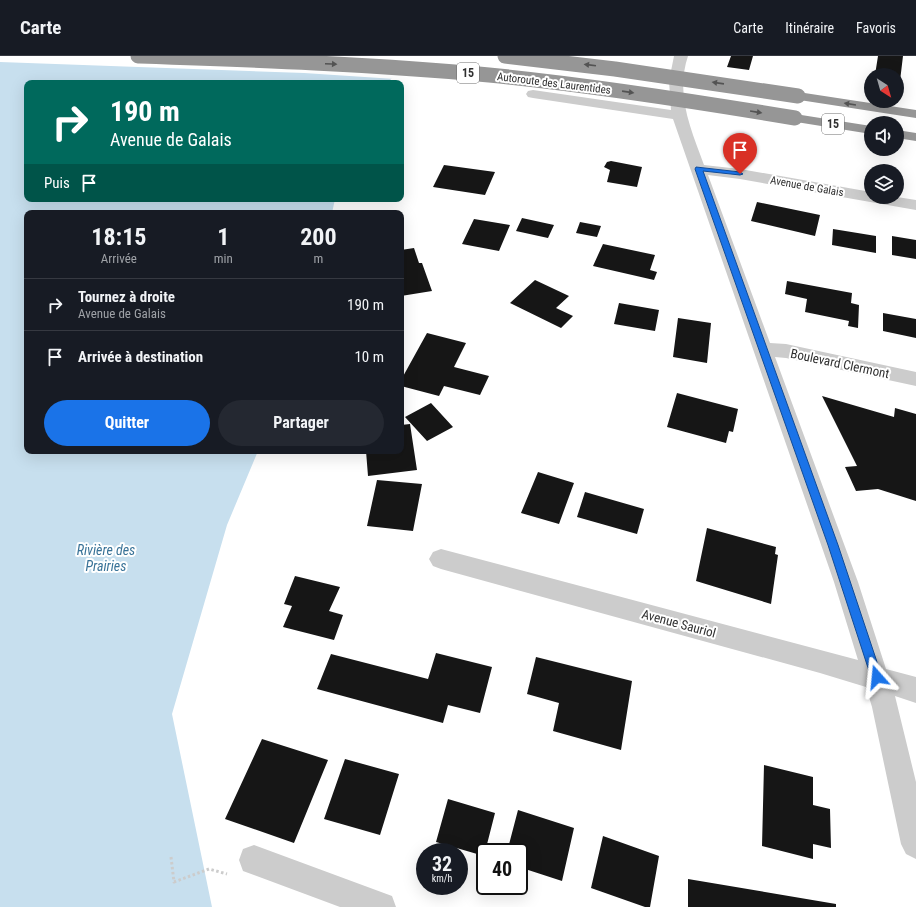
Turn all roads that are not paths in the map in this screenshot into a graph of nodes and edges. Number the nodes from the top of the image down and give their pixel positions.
1 (138, 56) edge
2 (505, 56) edge
3 (681, 56) edge
4 (533, 94) dead end
5 (916, 114) edge
6 (680, 116) junction
7 (864, 129) edge
8 (904, 135) edge
9 (916, 138) edge
10 (699, 169) junction
11 (916, 205) edge
12 (763, 350) junction
13 (916, 379) edge
14 (441, 559) dead end
15 (877, 677) junction
16 (916, 690) edge
17 (916, 844) edge
18 (254, 860) dead end
19 (381, 907) edge

1 -> 7 highway, Autoroute des Laurentides / 15, bridge
5 -> 2 highway, Autoroute des Laurentides / 15, bridge
3 - 6 street
4 - 6 street
6 - 10 street
8 - 9 highway
10 - 11 street, Avenue de Galais
10 - 12 street
12 - 13 street, Boulevard Clermont
12 - 15 street
14 - 15 street, Avenue Sauriol
15 - 16 street, Avenue Sauriol
15 - 17 street
18 - 19 street

